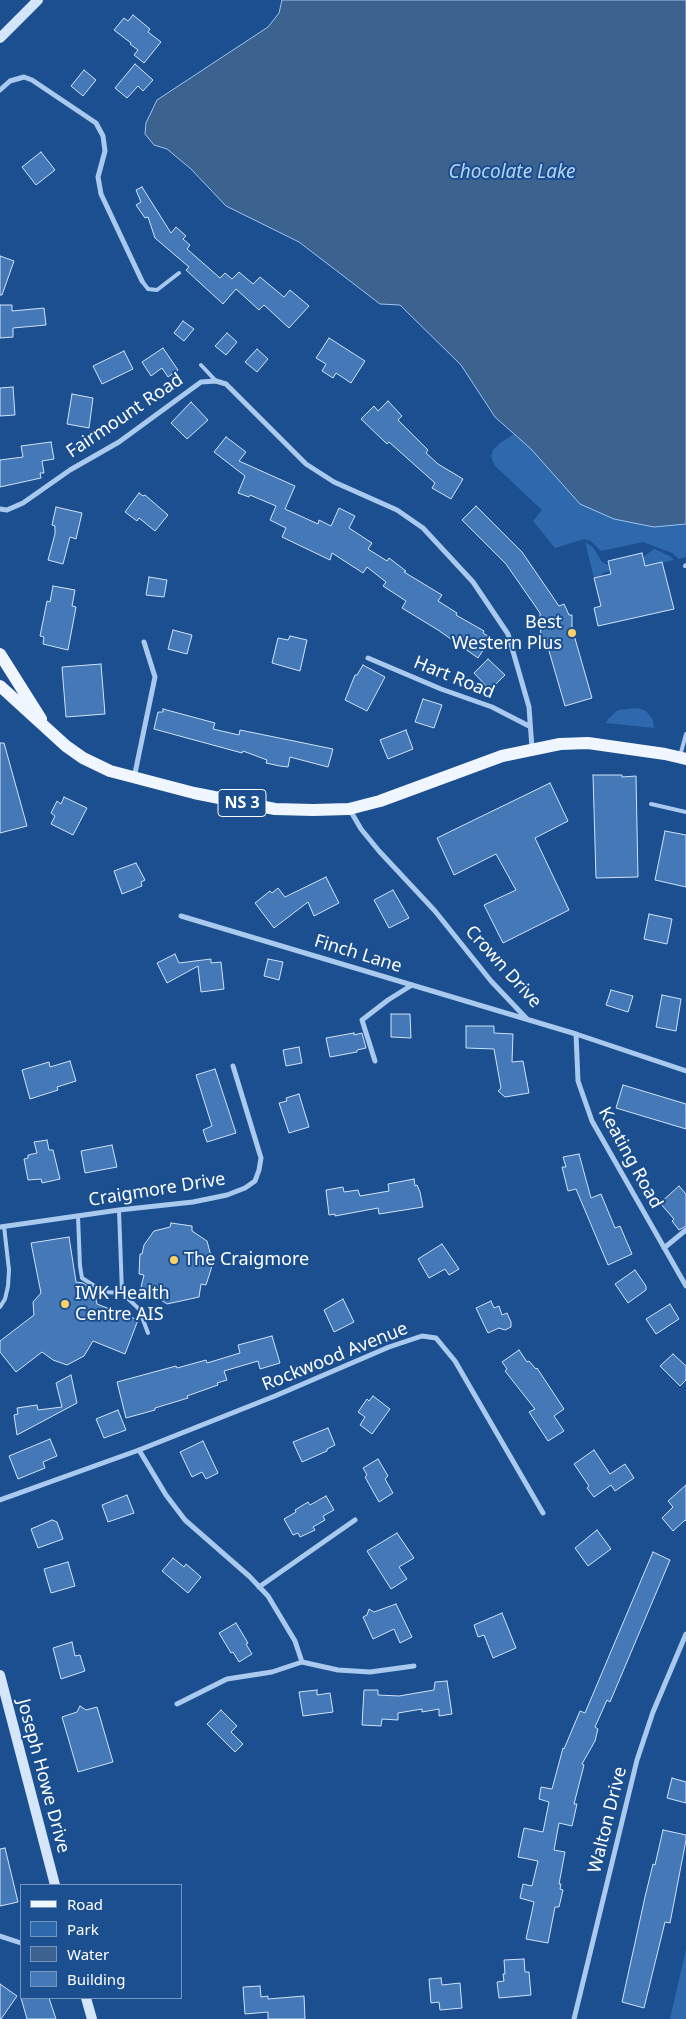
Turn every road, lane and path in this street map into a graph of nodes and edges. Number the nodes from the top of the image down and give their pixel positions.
1 (38, 0) edge
2 (0, 38) edge
3 (0, 90) edge
4 (179, 273) dead end
5 (142, 282) joint
6 (201, 365) dead end
7 (216, 381) junction
8 (0, 509) edge
9 (144, 642) dead end
10 (0, 654) edge
11 (368, 658) dead end
12 (0, 686) edge
13 (529, 726) junction
14 (50, 733) junction
15 (686, 734) edge
16 (532, 748) junction
17 (683, 758) edge
18 (134, 778) junction
19 (651, 804) dead end
20 (349, 809) junction
21 (686, 812) edge
22 (181, 916) dead end
23 (412, 984) junction
24 (528, 1019) junction
25 (576, 1034) junction
26 (374, 1061) dead end
27 (233, 1066) dead end
28 (686, 1071) edge
29 (119, 1210) junction
30 (78, 1216) junction
31 (2, 1227) edge
32 (686, 1230) edge
33 (664, 1248) junction
34 (686, 1286) edge
35 (122, 1293) junction
36 (0, 1308) edge
37 (148, 1333) dead end
38 (139, 1450) junction
39 (0, 1500) edge
40 (543, 1513) dead end
41 (355, 1520) dead end
42 (259, 1587) junction
43 (686, 1634) edge
44 (302, 1662) junction
45 (414, 1666) dead end
46 (0, 1675) edge
47 (177, 1704) dead end
48 (55, 1884) edge
49 (0, 1936) edge
50 (20, 1943) edge
51 (86, 1999) edge
52 (92, 2019) edge
53 (574, 2019) edge

1 - 2 main road
3 - 5 street
4 - 5 lane
6 - 7 lane
7 - 8 street, Fairmount Road
7 - 13 street
9 - 18 street
10 - 14 main road, NS 3
11 - 13 street, Hart Road
12 - 14 main road, NS 3
13 - 16 street
14 - 18 main road, NS 3
15 - 17 lane
16 - 17 main road, NS 3
16 - 20 main road, NS 3
18 - 20 main road, NS 3
19 - 21 lane
20 - 24 street, Crown Drive
22 - 23 street, Finch Lane
23 - 24 street, Finch Lane
23 - 26 street
24 - 25 street, Crown Drive
25 - 28 street, Crown Drive
25 - 33 street, Keating Road
27 - 29 street, Craigmore Drive
29 - 30 street, Craigmore Drive
29 - 35 lane
30 - 31 street, Craigmore Drive
30 - 35 lane
31 - 36 lane
32 - 33 street
33 - 34 street, Keating Road
35 - 37 lane
38 - 39 street, Rockwood Avenue
38 - 40 street, Rockwood Avenue
38 - 42 street
41 - 42 street
42 - 44 street
43 - 53 street, Walton Drive
44 - 45 street
44 - 47 street
46 - 48 main road, Joseph Howe Drive
49 - 50 street
51 - 52 main road

